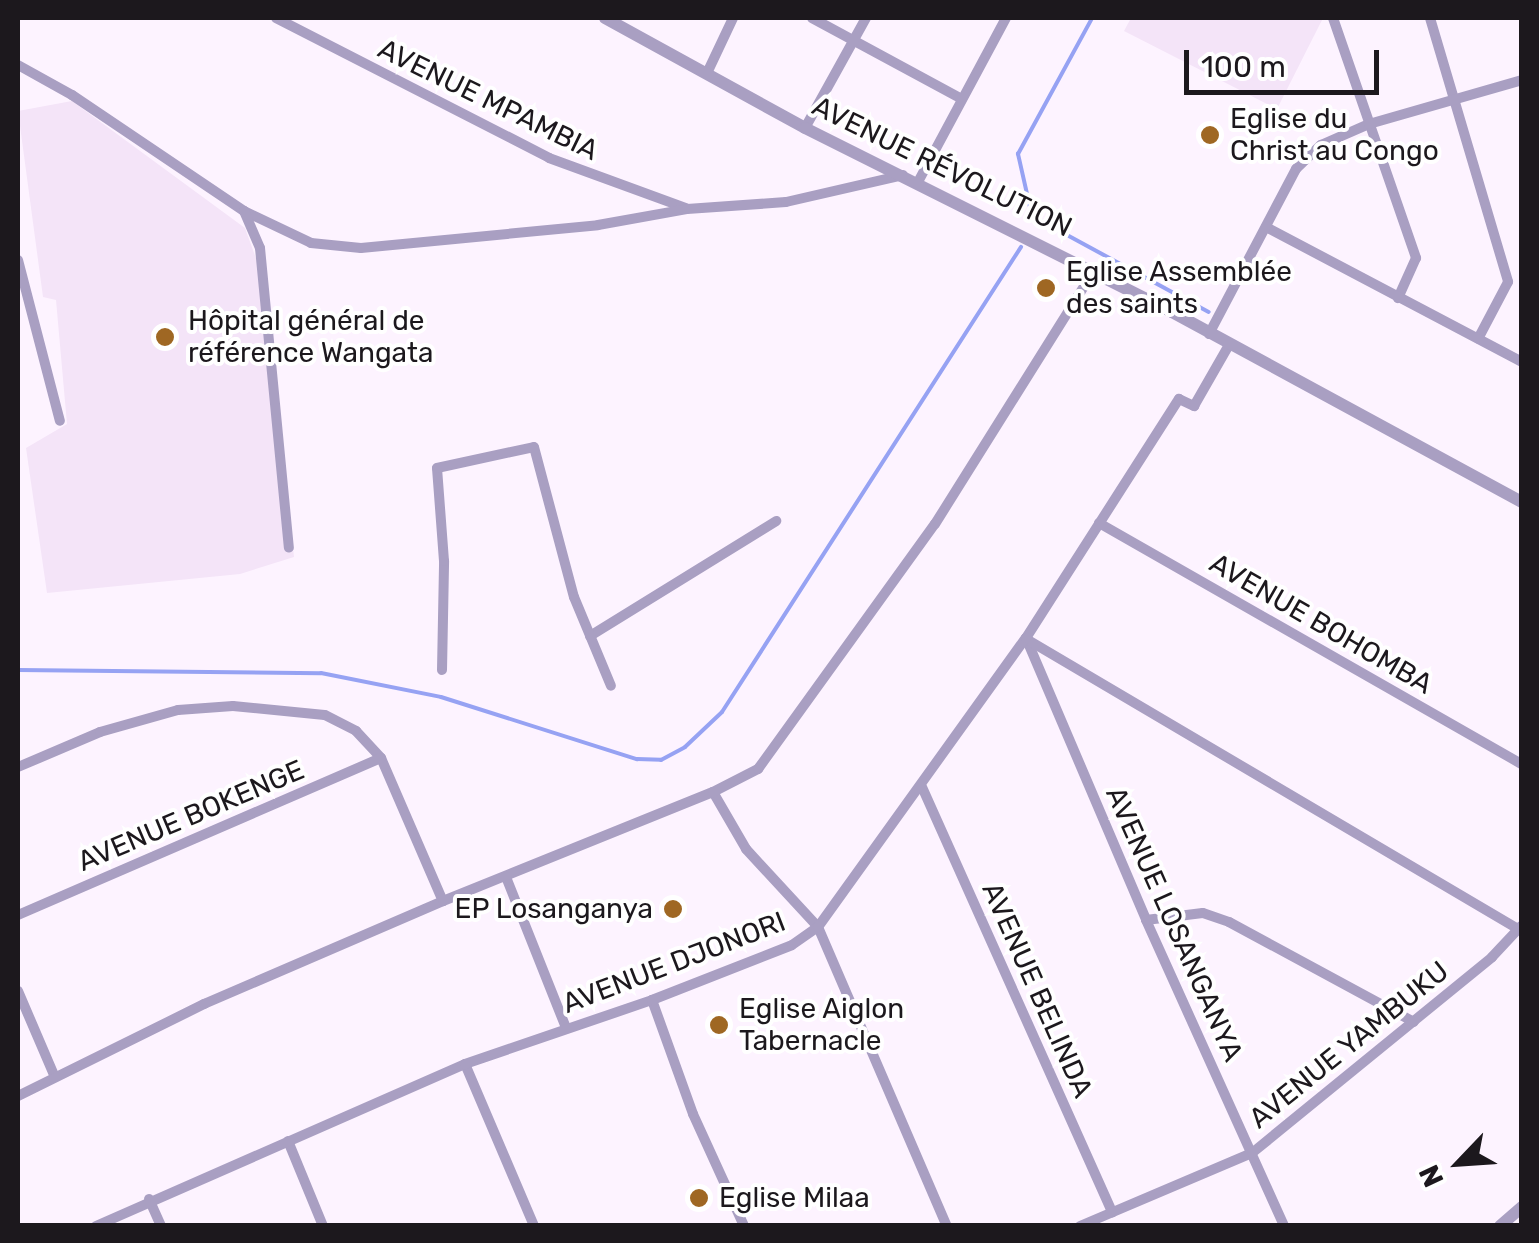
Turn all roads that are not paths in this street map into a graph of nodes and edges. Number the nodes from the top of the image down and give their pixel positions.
1 (276, 18) edge
2 (604, 18) edge
3 (733, 18) edge
4 (812, 18) edge
5 (866, 18) edge
6 (1006, 18) edge
7 (1333, 18) edge
8 (1430, 18) edge
9 (853, 40) junction
10 (18, 66) edge
11 (708, 71) junction
12 (1522, 80) edge
13 (960, 98) junction
14 (1456, 100) junction
15 (1369, 124) junction
16 (805, 128) junction
17 (911, 178) junction
18 (687, 209) junction
19 (244, 210) junction
20 (1266, 227) junction
21 (18, 260) edge
22 (1094, 271) junction
23 (1522, 278) edge
24 (1508, 282) junction
25 (1398, 298) junction
26 (1209, 334) junction
27 (1478, 338) junction
28 (1229, 345) junction
29 (1522, 362) edge
30 (60, 421) dead end
31 (1522, 502) edge
32 (776, 521) dead end
33 (1099, 523) junction
34 (290, 548) dead end
35 (590, 636) junction
36 (1026, 638) junction
37 (442, 670) dead end
38 (611, 686) dead end
39 (382, 758) junction
40 (1522, 764) edge
41 (18, 766) edge
42 (922, 787) junction
43 (713, 792) junction
44 (506, 876) junction
45 (443, 901) junction
46 (18, 915) edge
47 (1146, 920) junction
48 (818, 926) junction
49 (1520, 927) edge
50 (18, 991) edge
51 (652, 1000) junction
52 (1414, 1022) junction
53 (566, 1028) junction
54 (466, 1064) junction
55 (54, 1074) junction
56 (18, 1096) edge
57 (288, 1142) junction
58 (1252, 1154) junction
59 (149, 1200) junction
60 (1522, 1207) edge
61 (1112, 1212) junction
62 (96, 1226) edge
63 (161, 1226) edge
64 (323, 1226) edge
65 (534, 1226) edge
66 (744, 1226) edge
67 (947, 1226) edge
68 (1080, 1226) edge
69 (1284, 1226) edge
70 (1500, 1226) edge

1 - 18 street, AVENUE MPAMBIA
2 - 11 street, AVENUE RÉVOLUTION
3 - 11 street
4 - 9 street
5 - 9 street
6 - 13 street
7 - 15 street
8 - 14 street
9 - 13 street
9 - 16 street
10 - 19 street
11 - 16 street, AVENUE RÉVOLUTION
12 - 14 street
13 - 17 street
14 - 15 street
14 - 24 street
15 - 20 street
15 - 25 street
16 - 17 street, AVENUE RÉVOLUTION
17 - 18 street
17 - 22 street, AVENUE RÉVOLUTION
18 - 19 street
19 - 34 street
20 - 25 street
20 - 26 street
21 - 30 street
22 - 26 street, AVENUE RÉVOLUTION
22 - 43 street
23 - 24 street
24 - 27 street
25 - 27 street
26 - 28 street, AVENUE RÉVOLUTION
27 - 29 street
28 - 31 street, AVENUE RÉVOLUTION
28 - 33 street, AVENUE DJONORI
32 - 35 street
33 - 36 street, AVENUE DJONORI
33 - 40 street, AVENUE BOHOMBA
35 - 37 street
35 - 38 street
36 - 42 street, AVENUE DJONORI
36 - 47 street, AVENUE LOSANGANYA
36 - 49 street
39 - 41 street
39 - 45 street
39 - 46 street, AVENUE BOKENGE
42 - 48 street, AVENUE DJONORI
42 - 61 street, AVENUE BELINDA
43 - 44 street
43 - 48 street
44 - 45 street
44 - 53 street
45 - 55 street
47 - 52 street
47 - 58 street, AVENUE LOSANGANYA
48 - 51 street, AVENUE DJONORI
48 - 67 street
49 - 52 street, AVENUE YAMBUKU
50 - 55 street
51 - 53 street, AVENUE DJONORI
51 - 66 street
52 - 58 street, AVENUE YAMBUKU
53 - 54 street, AVENUE DJONORI
54 - 57 street, AVENUE DJONORI
54 - 65 street
55 - 56 street
57 - 59 street, AVENUE DJONORI
57 - 64 street
58 - 61 street, AVENUE YAMBUKU
58 - 69 street, AVENUE LOSANGANYA
59 - 62 street, AVENUE DJONORI
59 - 63 street
60 - 70 street
61 - 68 street, AVENUE YAMBUKU

